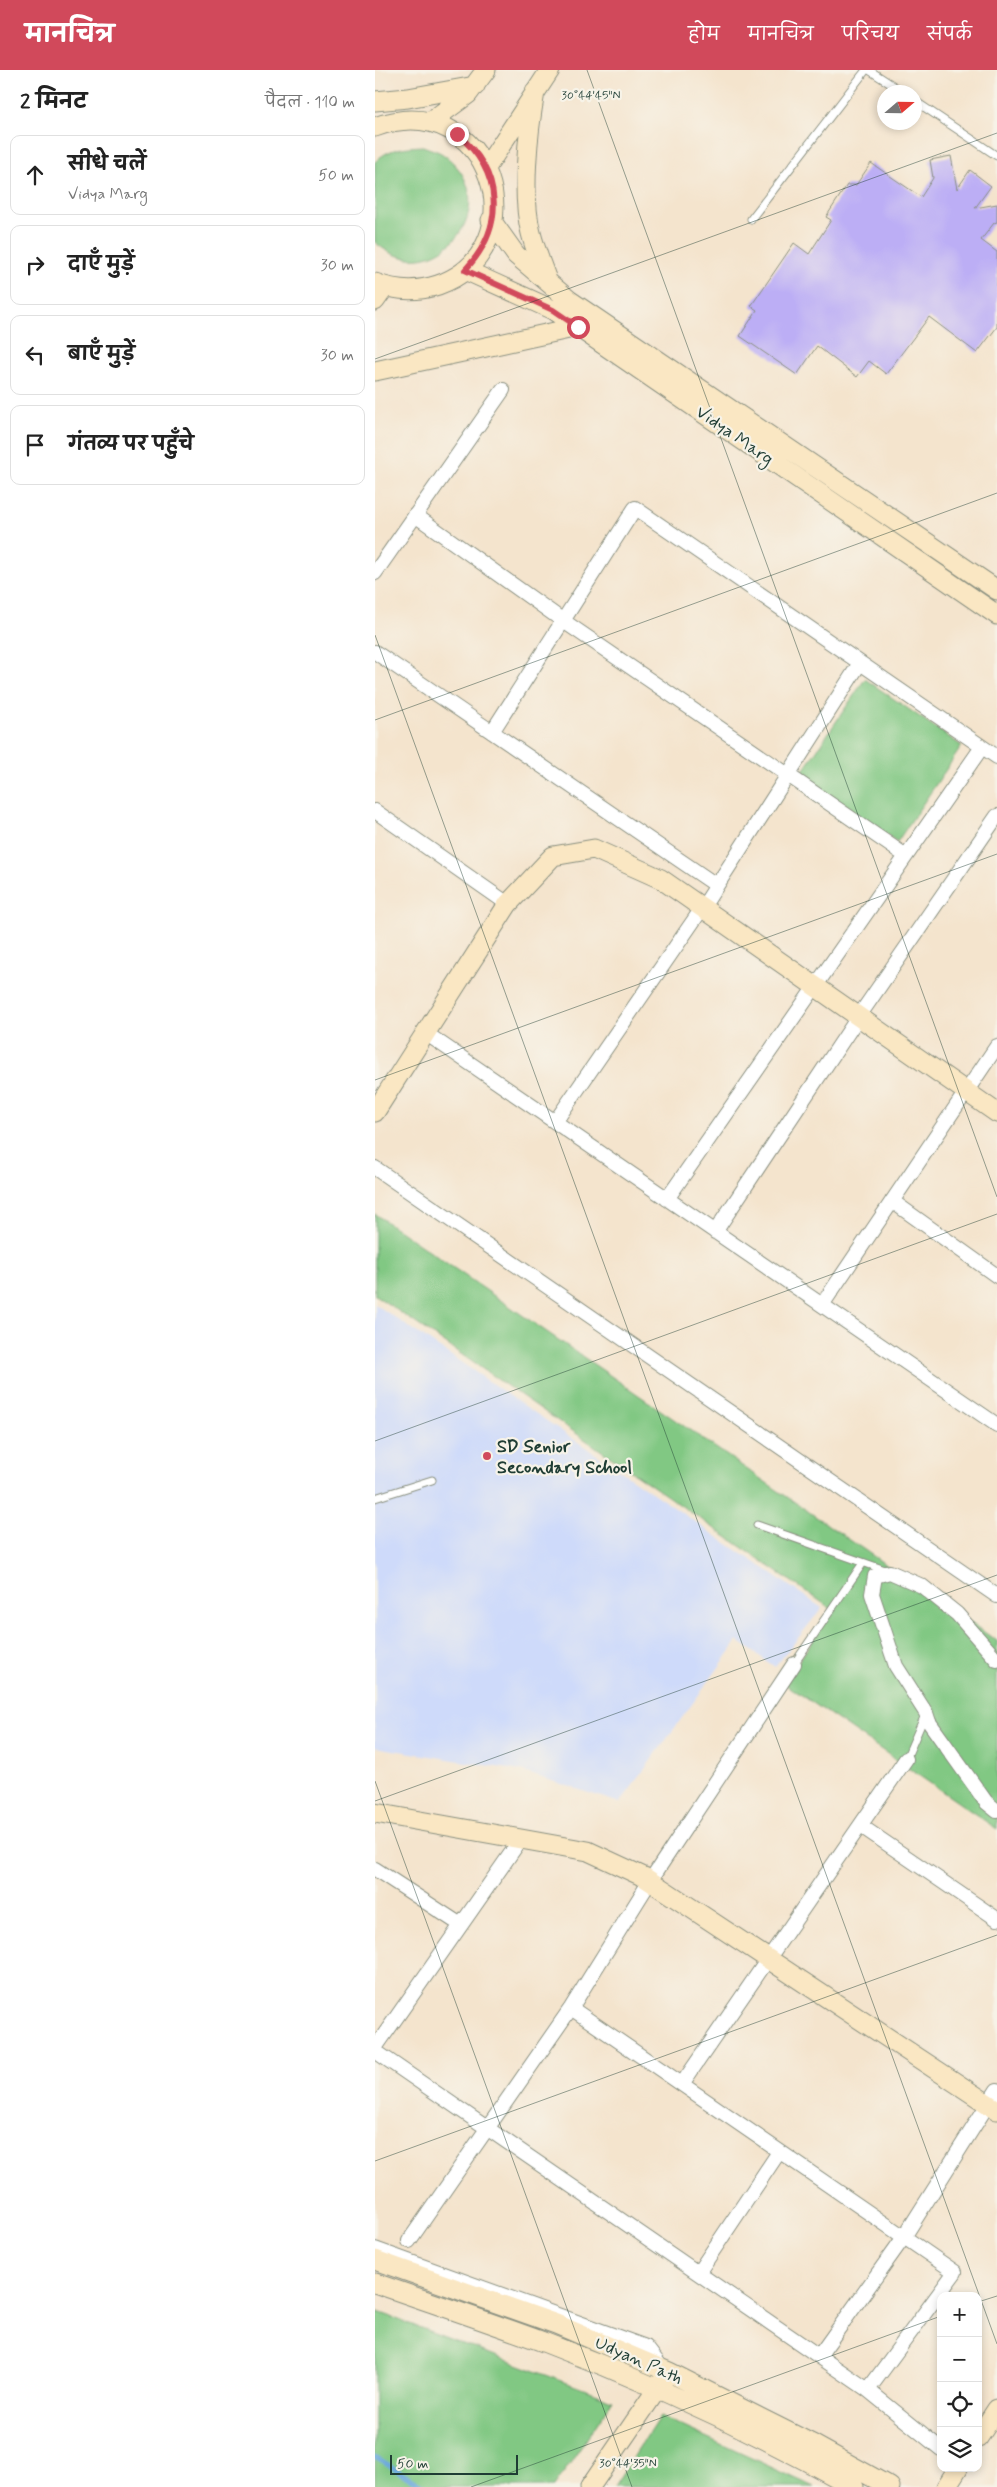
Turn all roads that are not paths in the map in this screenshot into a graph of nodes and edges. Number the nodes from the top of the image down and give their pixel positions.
1 (486, 70) edge
2 (550, 70) edge
3 (868, 70) edge
4 (892, 85) edge
5 (475, 86) junction
6 (535, 92) junction
7 (375, 100) edge
8 (922, 106) edge
9 (430, 122) junction
10 (375, 127) edge
11 (997, 156) edge
12 (486, 168) junction
13 (751, 219) dead end
14 (491, 220) junction
15 (465, 270) junction
16 (548, 282) junction
17 (378, 290) edge
18 (578, 327) junction
19 (375, 371) edge
20 (503, 390) dead end
21 (415, 516) junction
22 (375, 573) edge
23 (997, 590) edge
24 (997, 615) edge
25 (562, 620) junction
26 (375, 652) edge
27 (860, 663) junction
28 (492, 732) junction
29 (982, 747) junction
30 (997, 757) edge
31 (786, 774) junction
32 (375, 811) edge
33 (997, 816) edge
34 (905, 856) junction
35 (716, 886) junction
36 (508, 904) junction
37 (703, 907) junction
38 (816, 986) junction
39 (859, 1016) junction
40 (427, 1034) junction
41 (997, 1046) edge
42 (966, 1091) junction
43 (375, 1112) edge
44 (997, 1113) edge
45 (555, 1122) junction
46 (375, 1168) edge
47 (667, 1199) junction
48 (892, 1201) junction
49 (715, 1232) junction
50 (997, 1276) edge
51 (822, 1306) junction
52 (997, 1424) edge
53 (432, 1480) dead end
54 (375, 1498) edge
55 (757, 1525) dead end
56 (863, 1563) junction
57 (890, 1572) junction
58 (997, 1596) edge
59 (997, 1660) edge
60 (794, 1664) joint
61 (926, 1712) junction
62 (906, 1760) joint
63 (997, 1811) edge
64 (375, 1813) edge
65 (861, 1826) junction
66 (521, 1839) junction
67 (375, 1869) edge
68 (650, 1881) junction
69 (997, 1919) edge
70 (461, 1925) junction
71 (768, 1960) junction
72 (571, 2008) junction
73 (375, 2050) edge
74 (682, 2084) junction
75 (993, 2101) edge
76 (487, 2128) junction
77 (779, 2152) junction
78 (904, 2237) junction
79 (409, 2240) dead end
80 (375, 2249) edge
81 (375, 2260) edge
82 (698, 2273) junction
83 (375, 2283) edge
84 (819, 2356) junction
85 (666, 2371) junction
86 (657, 2389) junction
87 (868, 2390) junction
88 (997, 2409) edge
89 (982, 2432) edge
90 (937, 2446) edge
91 (955, 2472) edge
92 (590, 2487) edge
93 (854, 2487) edge
94 (890, 2487) edge
95 (946, 2487) edge

1 - 5 main road
2 - 6 main road
3 - 4 lane
3 - 13 lane
5 - 7 main road
5 - 9 main road
6 - 12 main road
6 - 16 main road
8 - 11 lane
9 - 10 main road
9 - 12 main road
12 - 14 main road
14 - 15 main road
14 - 16 main road, Vidya Marg
15 - 17 main road
15 - 18 main road, Vidya Marg
16 - 23 main road, Vidya Marg
18 - 19 main road
18 - 24 main road, Vidya Marg
20 - 21 street
21 - 22 street
21 - 25 street
25 - 27 street
25 - 28 street
25 - 31 street
26 - 28 street
27 - 29 street
27 - 31 street
28 - 35 street
29 - 30 street
29 - 34 street
31 - 34 street
31 - 35 street
32 - 36 street
33 - 39 street
34 - 38 street
35 - 37 street
36 - 37 main road
36 - 40 main road
37 - 38 main road
37 - 45 street
38 - 39 main road
38 - 47 street
39 - 42 main road
39 - 49 street
40 - 43 main road
40 - 45 street
41 - 42 street
42 - 44 main road
42 - 48 street
45 - 47 street
46 - 58 street
47 - 49 street
48 - 50 street
48 - 51 street
49 - 51 street
51 - 52 street
53 - 54 lane
55 - 56 lane
56 - 57 lane
56 - 60 lane
57 - 59 street
57 - 61 street
60 - 68 street
61 - 62 lane
61 - 63 street
62 - 65 street
64 - 66 main road
65 - 69 street
65 - 71 street
66 - 68 main road
66 - 70 street
67 - 70 street
68 - 71 main road
68 - 72 street
70 - 73 street
71 - 74 street
71 - 75 main road
72 - 74 street
72 - 76 street
73 - 76 street
74 - 77 street
75 - 78 street
76 - 79 street
76 - 82 street
77 - 78 street
77 - 82 street
78 - 84 street
78 - 87 street
80 - 85 street
81 - 85 main road, Udyan Path
82 - 84 street
83 - 86 main road, Udyan Path
84 - 87 street
85 - 86 main road
85 - 94 main road, Udyan Path
86 - 92 main road
86 - 93 main road, Udyan Path
87 - 90 street
88 - 89 main road
91 - 95 main road

